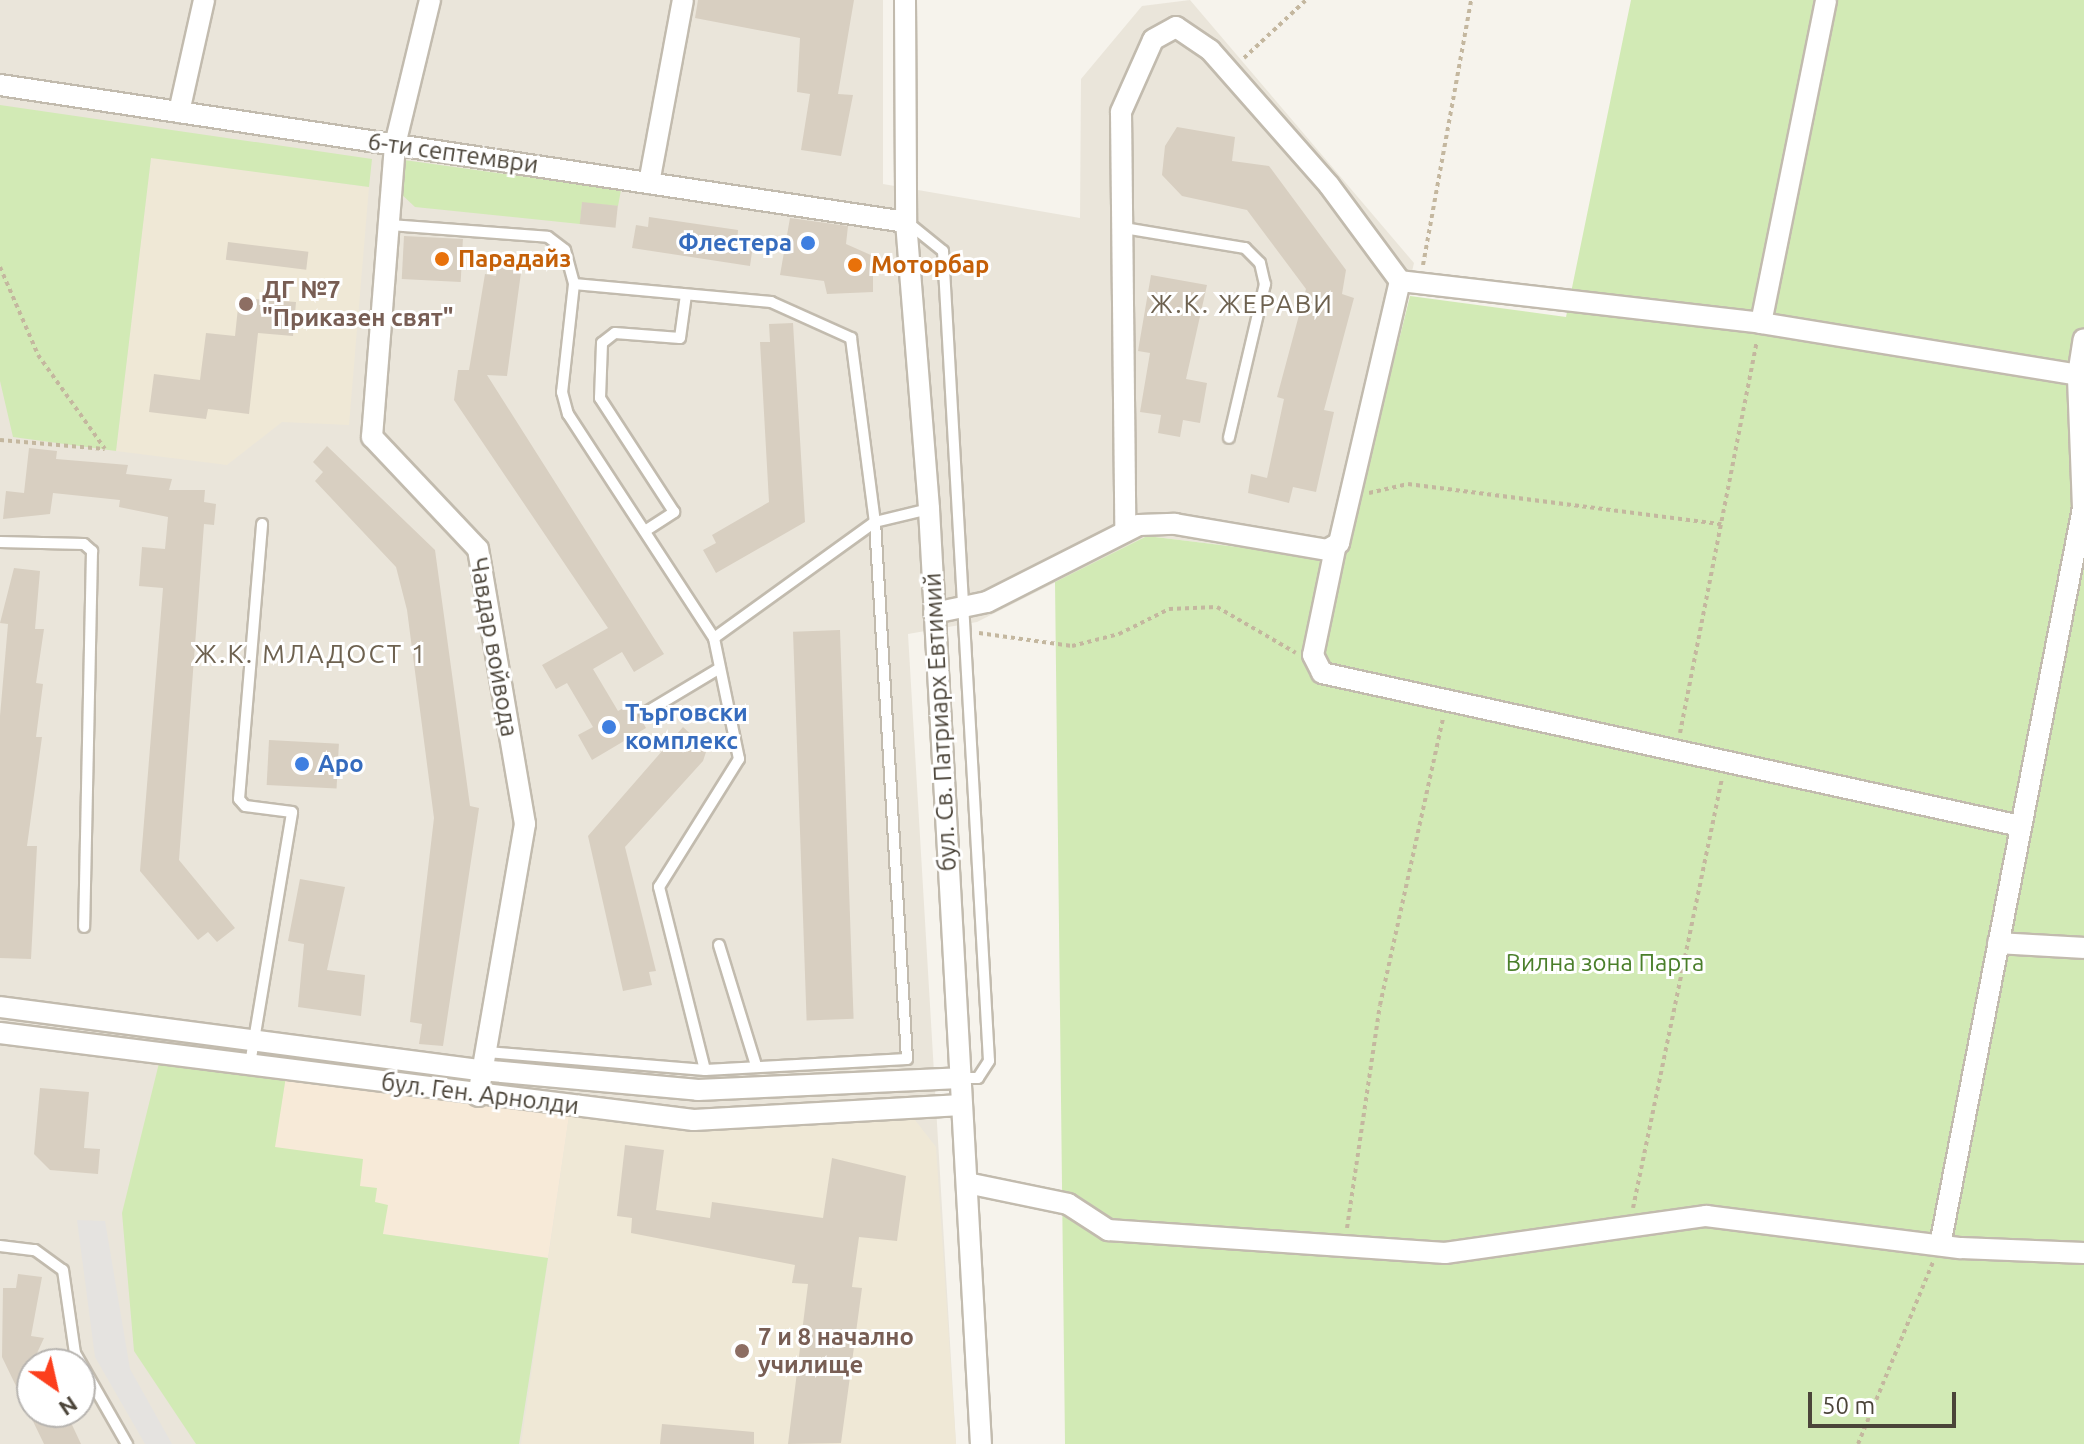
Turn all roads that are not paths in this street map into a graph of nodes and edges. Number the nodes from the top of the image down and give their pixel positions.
1 (204, 0) edge
2 (430, 0) edge
3 (683, 0) edge
4 (905, 0) edge
5 (1826, 0) edge
6 (0, 85) edge
7 (179, 112) junction
8 (395, 145) junction
9 (649, 183) junction
10 (906, 222) junction
11 (390, 225) junction
12 (1124, 228) junction
13 (1410, 282) junction
14 (574, 284) junction
15 (686, 295) junction
16 (1761, 323) junction
17 (2084, 339) edge
18 (2081, 375) edge
19 (1229, 438) dead end
20 (929, 509) junction
21 (875, 522) junction
22 (262, 524) dead end
23 (1125, 528) junction
24 (645, 531) junction
25 (0, 542) edge
26 (1335, 549) junction
27 (934, 613) junction
28 (962, 620) junction
29 (714, 638) junction
30 (720, 668) junction
31 (645, 713) dead end
32 (2020, 826) junction
33 (84, 927) dead end
34 (1998, 943) junction
35 (719, 945) dead end
36 (2084, 948) edge
37 (0, 1007) edge
38 (0, 1033) edge
39 (255, 1037) junction
40 (482, 1061) junction
41 (250, 1064) junction
42 (756, 1065) junction
43 (705, 1070) junction
44 (906, 1071) junction
45 (960, 1078) junction
46 (478, 1096) junction
47 (962, 1105) junction
48 (967, 1183) junction
49 (1940, 1245) junction
50 (0, 1246) edge
51 (2084, 1253) edge
52 (127, 1444) edge
53 (981, 1444) edge

1 - 7 street
2 - 8 street, Чавдар войвода
3 - 9 street
4 - 10 street, бул. Св. Патриарх Евтимий
5 - 16 street
6 - 7 street, 6-ти септември
7 - 8 street, 6-ти септември
8 - 9 street, 6-ти септември
8 - 11 street, Чавдар войвода
9 - 10 street, 6-ти септември
10 - 20 street, бул. Св. Патриарх Евтимий
10 - 28 lane
11 - 14 lane
11 - 40 street, Чавдар войвода
12 - 13 street
12 - 19 lane
12 - 23 street
13 - 16 street
13 - 26 street
14 - 15 lane
14 - 24 lane
15 - 21 lane
15 - 24 lane
16 - 18 street
17 - 18 street
18 - 32 street
20 - 21 lane
20 - 27 street, бул. Св. Патриарх Евтимий
21 - 29 lane
21 - 44 lane
22 - 39 lane
23 - 26 street
23 - 28 street
24 - 29 lane
25 - 33 lane
26 - 32 street
27 - 28 street
27 - 45 street, бул. Св. Патриарх Евтимий
28 - 45 lane
29 - 30 lane
30 - 31 lane
30 - 43 lane
32 - 34 street
34 - 36 street
34 - 49 street
35 - 42 lane
37 - 39 street, бул. Ген. Арнолди
38 - 41 street, бул. Ген. Арнолди
39 - 40 street, бул. Ген. Арнолди
39 - 41 lane
40 - 43 lane
40 - 44 street, бул. Ген. Арнолди
40 - 46 street, Чавдар войвода
41 - 46 street, бул. Ген. Арнолди
42 - 43 lane
42 - 44 lane
44 - 45 street, бул. Ген. Арнолди
45 - 47 street, бул. Св. Патриарх Евтимий
46 - 47 street, бул. Ген. Арнолди
47 - 48 street, бул. Св. Патриарх Евтимий
48 - 49 street
48 - 53 street, бул. Св. Патриарх Евтимий
49 - 51 street
50 - 52 lane

